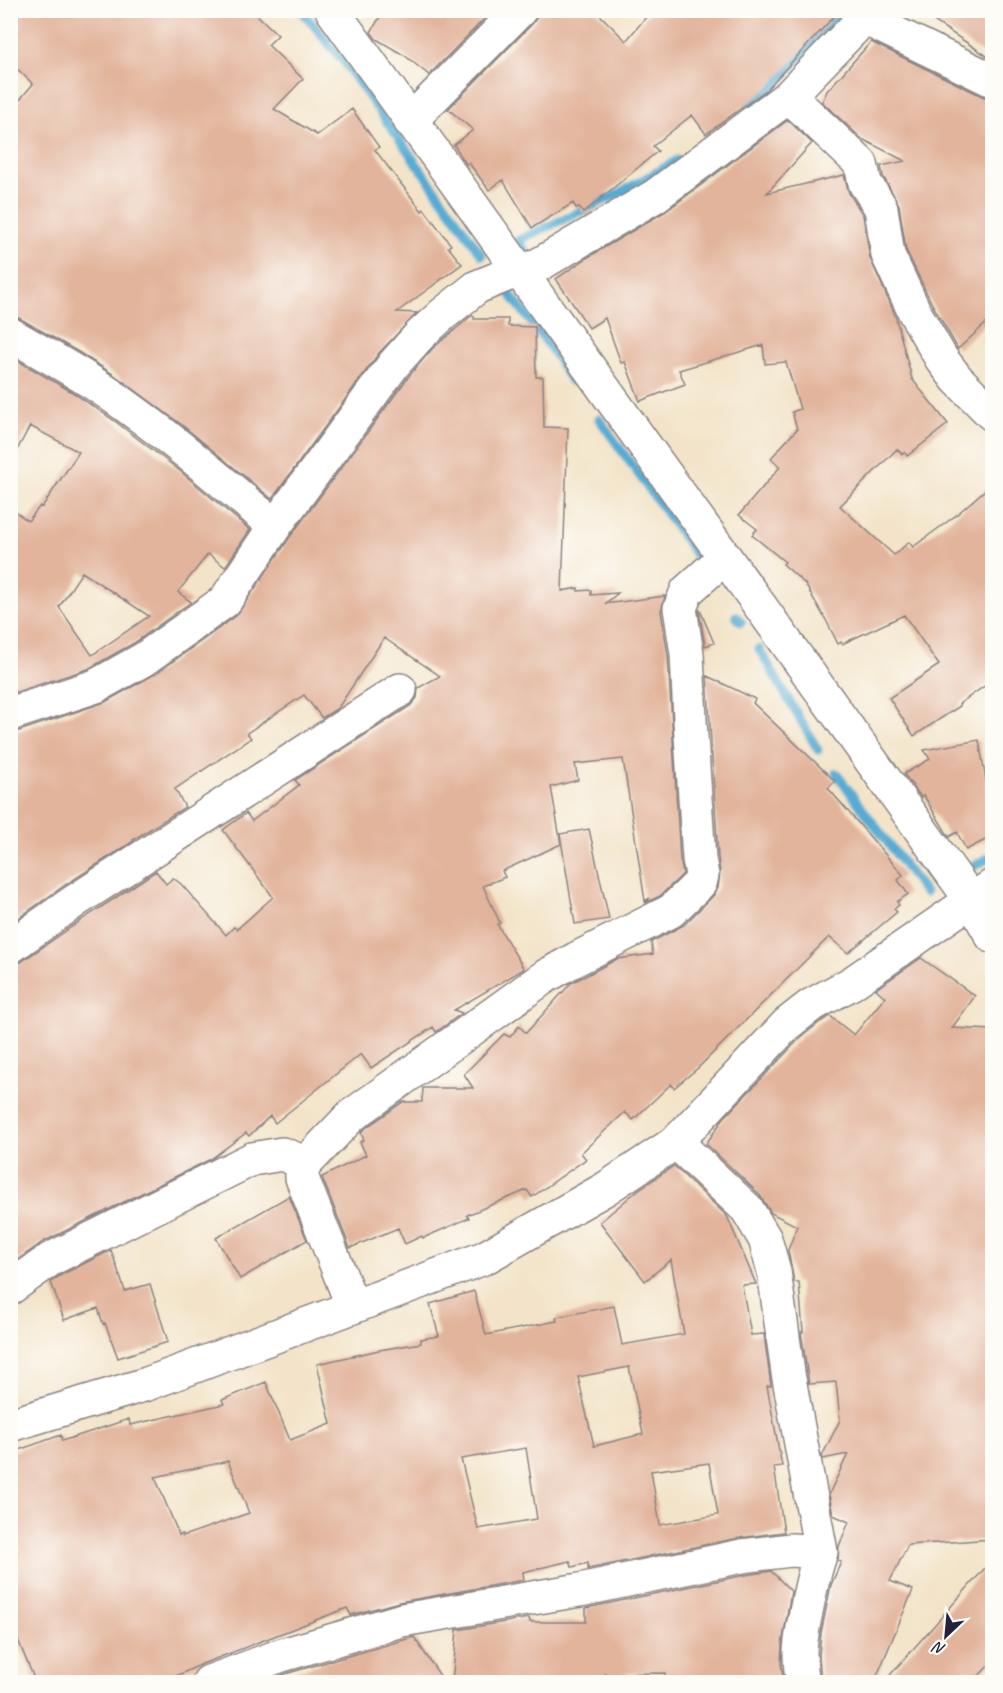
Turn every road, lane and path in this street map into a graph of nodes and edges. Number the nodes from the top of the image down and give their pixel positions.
1 (332, 10) edge
2 (520, 10) edge
3 (860, 14) edge
4 (993, 80) edge
5 (789, 96) junction
6 (410, 121) junction
7 (519, 270) junction
8 (10, 334) edge
9 (993, 414) edge
10 (275, 526) junction
11 (725, 557) junction
12 (400, 690) dead end
13 (10, 714) edge
14 (982, 893) edge
15 (993, 936) edge
16 (10, 947) edge
17 (676, 1142) junction
18 (306, 1163) junction
19 (10, 1288) edge
20 (353, 1307) junction
21 (10, 1425) edge
22 (821, 1552) junction
23 (215, 1682) edge
24 (803, 1683) edge

1 - 6 street
2 - 6 street
3 - 4 street
3 - 5 street
5 - 7 street
5 - 9 street
6 - 7 street
7 - 10 street
7 - 11 street
8 - 10 street
10 - 13 street
11 - 14 street
11 - 18 street
12 - 16 street
14 - 15 street
14 - 17 street
17 - 20 street
17 - 22 street
18 - 19 street
18 - 20 street
20 - 21 street
22 - 23 street
22 - 24 street

